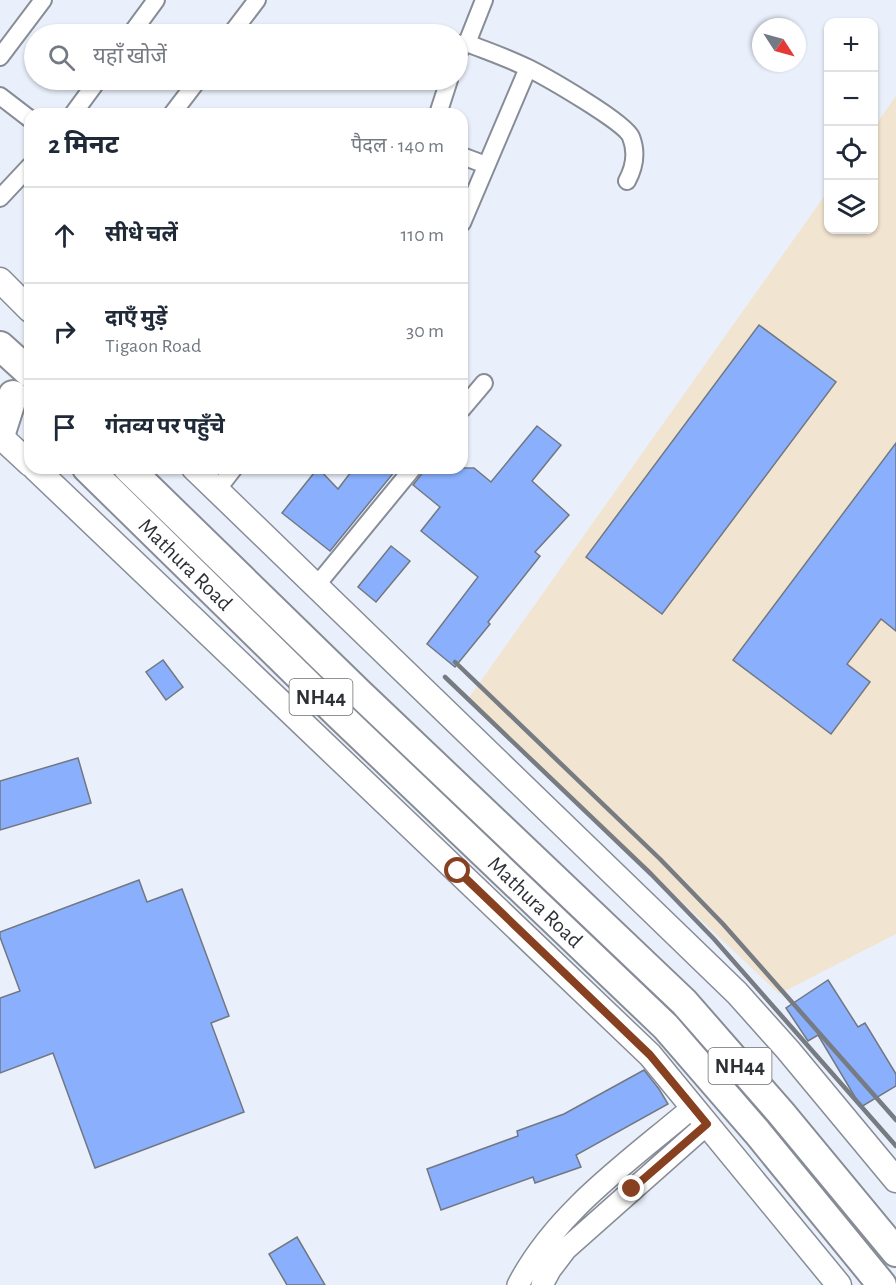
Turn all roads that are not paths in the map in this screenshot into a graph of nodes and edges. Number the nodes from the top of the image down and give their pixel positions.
1 (43, 0) edge
2 (156, 0) edge
3 (257, 0) edge
4 (484, 0) edge
5 (25, 24) edge
6 (138, 24) edge
7 (239, 24) edge
8 (24, 25) edge
9 (468, 36) edge
10 (468, 51) edge
11 (0, 57) edge
12 (528, 68) junction
13 (91, 90) edge
14 (190, 90) edge
15 (446, 90) edge
16 (0, 96) edge
17 (78, 108) edge
18 (177, 108) edge
19 (440, 108) edge
20 (24, 114) edge
21 (468, 158) edge
22 (486, 165) junction
23 (24, 172) edge
24 (627, 181) dead end
25 (0, 198) edge
26 (468, 208) edge
27 (0, 280) edge
28 (24, 299) edge
29 (0, 346) edge
30 (24, 367) edge
31 (484, 383) dead end
32 (14, 396) edge
33 (468, 402) edge
34 (0, 436) edge
35 (24, 458) edge
36 (40, 474) edge
37 (93, 474) edge
38 (134, 474) edge
39 (200, 474) edge
40 (229, 474) edge
41 (408, 474) edge
42 (217, 490) junction
43 (315, 586) junction
44 (700, 1116) junction
45 (896, 1180) edge
46 (896, 1252) edge
47 (518, 1285) edge
48 (542, 1285) edge
49 (839, 1285) edge
50 (882, 1285) edge

1 - 5 street
2 - 6 street
3 - 7 street
4 - 9 street
8 - 11 street
10 - 12 street
12 - 22 street
12 - 24 street
13 - 17 street
14 - 18 street
15 - 19 street
16 - 20 street
21 - 22 street
22 - 26 street
23 - 25 street
27 - 28 main road
29 - 30 highway
31 - 33 street
32 - 34 highway
34 - 35 main road
36 - 44 main road
37 - 50 highway, Mathura Road / NH44
38 - 46 highway, Mathura Road / NH44
39 - 42 main road
40 - 42 street
41 - 43 street
42 - 43 main road
43 - 45 main road
44 - 47 street
44 - 48 street
44 - 49 main road

